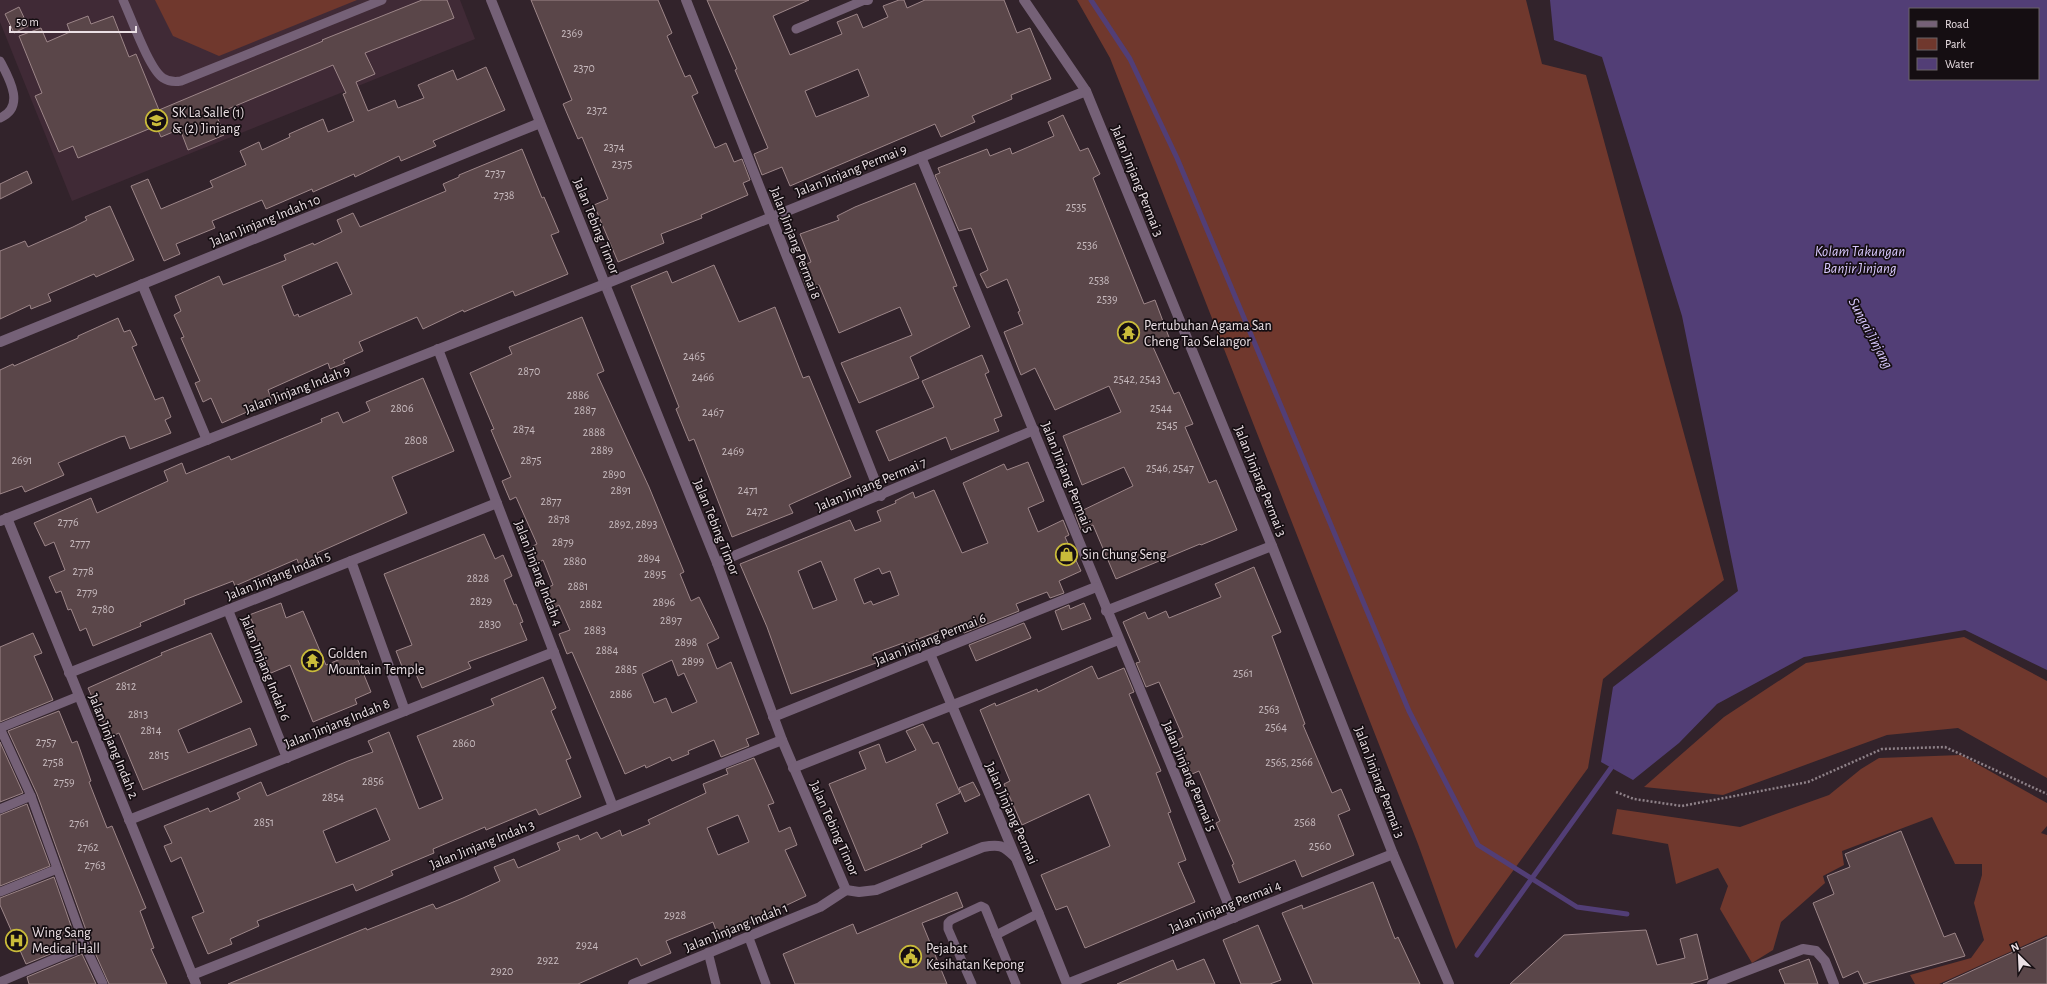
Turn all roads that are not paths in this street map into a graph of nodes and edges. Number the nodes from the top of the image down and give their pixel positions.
1 (123, 0) edge
2 (382, 0) edge
3 (491, 0) edge
4 (686, 0) edge
5 (863, 0) edge
6 (1024, 0) edge
7 (796, 28) dead end
8 (0, 61) edge
9 (1086, 91) junction
10 (0, 118) edge
11 (540, 123) junction
12 (921, 157) junction
13 (771, 217) junction
14 (142, 284) junction
15 (605, 284) junction
16 (0, 342) edge
17 (438, 349) junction
18 (1034, 430) junction
19 (207, 440) junction
20 (880, 496) junction
21 (497, 503) junction
22 (4, 520) edge
23 (1272, 546) junction
24 (351, 561) junction
25 (717, 563) junction
26 (1096, 587) junction
27 (228, 610) junction
28 (1106, 611) junction
29 (1118, 640) junction
30 (554, 652) junction
31 (930, 654) junction
32 (70, 673) junction
33 (79, 696) junction
34 (952, 705) junction
35 (405, 711) junction
36 (773, 717) junction
37 (0, 728) edge
38 (782, 740) junction
39 (287, 758) junction
40 (793, 768) junction
41 (31, 796) junction
42 (614, 807) junction
43 (0, 809) edge
44 (129, 820) junction
45 (1393, 854) junction
46 (1019, 862) junction
47 (57, 868) junction
48 (846, 890) junction
49 (0, 892) edge
50 (1039, 913) junction
51 (1234, 918) junction
52 (996, 935) junction
53 (749, 938) junction
54 (85, 946) junction
55 (708, 952) junction
56 (194, 979) edge
57 (0, 982) edge
58 (102, 984) edge
59 (633, 984) edge
60 (716, 984) edge
61 (766, 984) edge
62 (972, 984) edge
63 (1016, 984) edge
64 (1067, 984) edge
65 (1448, 984) edge
66 (1712, 984) edge
67 (1834, 984) edge

1 - 2 lane
3 - 11 street, Jalan Tebing Timor
4 - 13 street, Jalan Jinjang Permai 8
5 - 7 lane
6 - 9 street, Jalan Jinjang Permai 3
8 - 10 lane
9 - 12 street, Jalan Jinjang Permai 9
9 - 23 street, Jalan Jinjang Permai 3
11 - 14 street, Jalan Jinjang Indah 10
11 - 15 street, Jalan Tebing Timor
12 - 13 street, Jalan Jinjang Permai 9
12 - 18 street, Jalan Jinjang Permai 5
13 - 15 street, Jalan Jinjang Permai 9
13 - 20 street, Jalan Jinjang Permai 8
14 - 16 street, Jalan Jinjang Indah 10
14 - 19 street
15 - 17 street, Jalan Jinjang Indah 9
15 - 25 street, Jalan Tebing Timor
17 - 19 street, Jalan Jinjang Indah 9
17 - 21 street, Jalan Jinjang Indah 4
18 - 20 street, Jalan Jinjang Permai 7
18 - 26 street, Jalan Jinjang Permai 5
19 - 22 street, Jalan Jinjang Indah 9
20 - 25 street, Jalan Jinjang Permai 7
21 - 24 street, Jalan Jinjang Indah 5
21 - 30 street, Jalan Jinjang Indah 4
22 - 32 street, Jalan Jinjang Indah 2
23 - 28 street
23 - 45 street, Jalan Jinjang Permai 3
24 - 27 street, Jalan Jinjang Indah 5
24 - 35 street
25 - 36 street, Jalan Tebing Timor
26 - 28 street, Jalan Jinjang Permai 5
26 - 31 street, Jalan Jinjang Permai 6
27 - 32 street, Jalan Jinjang Indah 5
27 - 39 street, Jalan Jinjang Indah 6
28 - 29 street, Jalan Jinjang Permai 5
29 - 34 street
29 - 51 street, Jalan Jinjang Permai 5
30 - 35 street, Jalan Jinjang Indah 8
30 - 42 street, Jalan Jinjang Indah 4
31 - 34 street, Jalan Jinjang Permai
31 - 36 street, Jalan Jinjang Permai 6
32 - 33 street, Jalan Jinjang Indah 2
33 - 37 lane
33 - 44 street, Jalan Jinjang Indah 2
34 - 40 street
34 - 46 street, Jalan Jinjang Permai
35 - 39 street, Jalan Jinjang Indah 8
36 - 38 street, Jalan Tebing Timor
37 - 41 lane
38 - 40 street, Jalan Tebing Timor
38 - 42 street, Jalan Jinjang Indah 3
39 - 44 street, Jalan Jinjang Indah 8
40 - 48 street, Jalan Tebing Timor
41 - 43 lane
41 - 47 lane
42 - 56 street, Jalan Jinjang Indah 3
44 - 56 street, Jalan Jinjang Indah 2
45 - 51 street, Jalan Jinjang Permai 4
45 - 65 street, Jalan Jinjang Permai 3
46 - 48 street, Jalan Tebing Timor
46 - 50 street, Jalan Jinjang Permai
47 - 49 lane
47 - 54 lane
48 - 53 street, Jalan Jinjang Indah 1
50 - 52 lane
50 - 64 street, Jalan Jinjang Permai
51 - 64 street, Jalan Jinjang Permai 4
52 - 62 lane
52 - 63 lane
53 - 55 street, Jalan Jinjang Indah 1
53 - 61 lane
54 - 57 lane
54 - 58 lane
55 - 59 street, Jalan Jinjang Indah 1
55 - 60 lane
66 - 67 street

